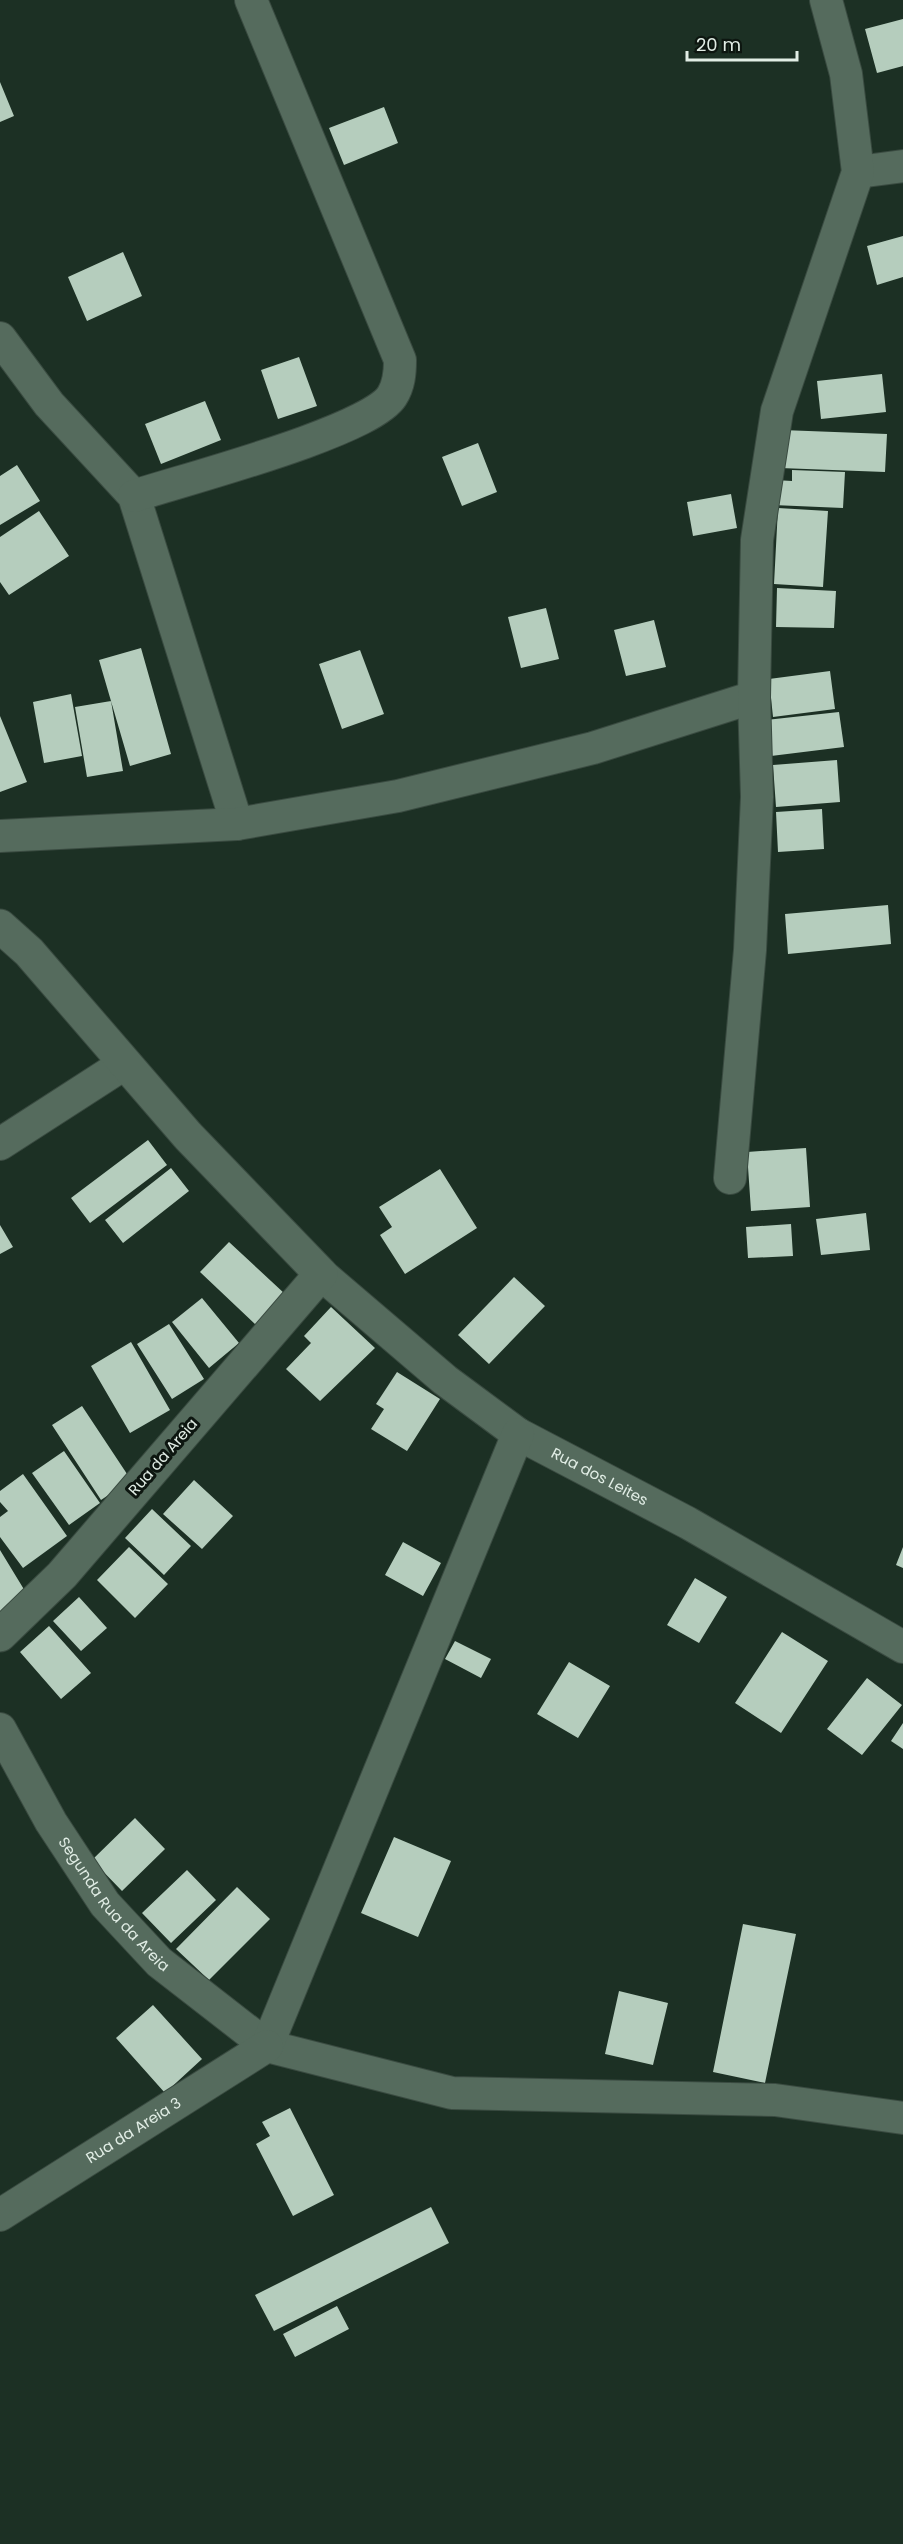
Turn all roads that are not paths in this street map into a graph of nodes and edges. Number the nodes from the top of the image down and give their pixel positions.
1 (251, 0) edge
2 (826, 0) edge
3 (903, 166) edge
4 (858, 172) junction
5 (0, 338) edge
6 (134, 496) junction
7 (754, 697) junction
8 (237, 824) junction
9 (0, 836) edge
10 (0, 926) edge
11 (124, 1064) junction
12 (0, 1144) edge
13 (730, 1178) dead end
14 (321, 1274) junction
15 (518, 1434) junction
16 (0, 1635) edge
17 (903, 1647) edge
18 (0, 1730) edge
19 (267, 2046) junction
20 (903, 2118) edge
21 (0, 2215) edge

1 - 6 street
2 - 4 street
3 - 4 street
4 - 7 street
5 - 6 street
6 - 8 street
7 - 8 street
7 - 13 street
8 - 9 street
10 - 11 street
11 - 12 street
11 - 14 street
14 - 15 street, Rua dos Leites
14 - 16 street, Rua da Areia
15 - 17 street, Rua dos Leites
15 - 19 street
18 - 19 street, Segunda Rua da Areia
19 - 20 street
19 - 21 street, Rua da Areia 3

